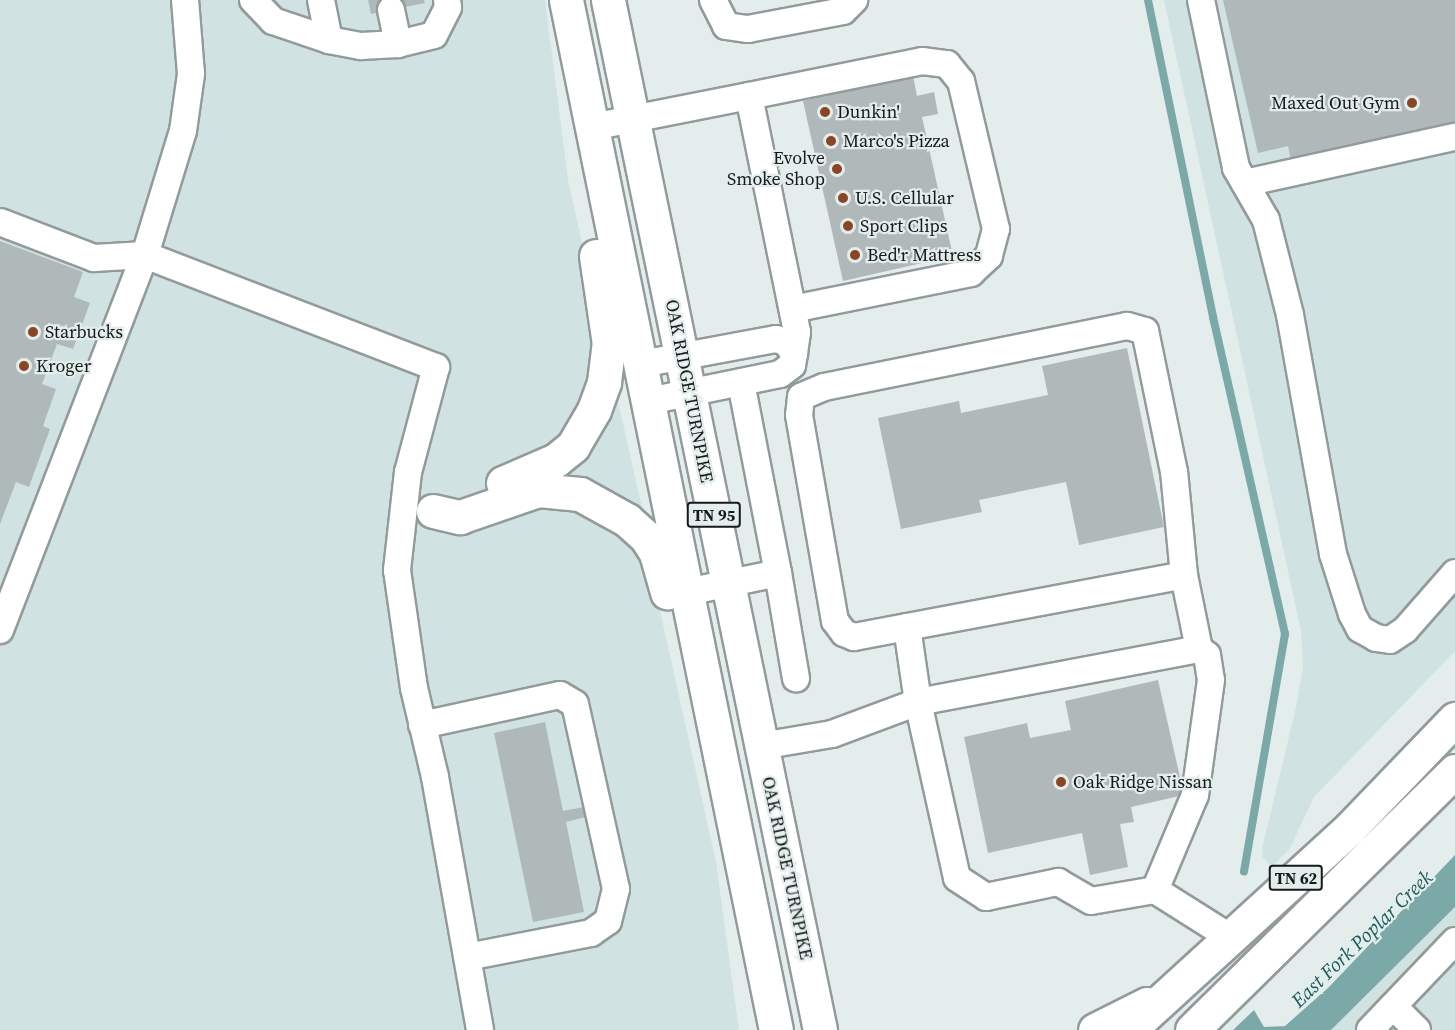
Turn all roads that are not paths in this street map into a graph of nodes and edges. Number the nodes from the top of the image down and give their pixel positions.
1 (185, 0) edge
2 (254, 0) edge
3 (321, 0) edge
4 (447, 0) edge
5 (608, 0) edge
6 (713, 0) edge
7 (854, 0) edge
8 (1201, 0) edge
9 (567, 7) edge
10 (390, 10) dead end
11 (329, 40) junction
12 (398, 44) junction
13 (749, 96) junction
14 (634, 120) junction
15 (592, 127) junction
16 (1455, 137) edge
17 (1245, 183) junction
18 (0, 222) edge
19 (145, 255) junction
20 (793, 309) junction
21 (794, 353) junction
22 (682, 357) junction
23 (641, 364) junction
24 (741, 383) junction
25 (690, 394) junction
26 (649, 401) junction
27 (433, 511) junction
28 (400, 517) junction
29 (778, 573) junction
30 (1455, 573) edge
31 (1184, 575) junction
32 (727, 583) junction
33 (687, 592) junction
34 (907, 627) junction
35 (0, 630) edge
36 (1199, 649) junction
37 (796, 678) dead end
38 (918, 702) junction
39 (1455, 719) edge
40 (422, 725) junction
41 (761, 746) junction
42 (1455, 771) edge
43 (733, 819) junction
44 (784, 854) junction
45 (1155, 890) junction
46 (1231, 938) junction
47 (1455, 941) edge
48 (468, 957) junction
49 (1170, 993) junction
50 (1393, 1006) junction
51 (480, 1030) edge
52 (756, 1030) edge
53 (776, 1030) edge
54 (820, 1030) edge
55 (842, 1030) edge
56 (1095, 1030) edge
57 (1129, 1030) edge
58 (1192, 1030) edge
59 (1370, 1030) edge
60 (1417, 1030) edge

1 - 19 lane
2 - 11 lane
3 - 11 lane
4 - 12 lane
5 - 14 highway, OAK RIDGE TURNPIKE / TN 95
6 - 7 lane
8 - 17 lane
9 - 15 highway, TN 95
9 - 27 highway
10 - 12 lane
11 - 12 lane
13 - 14 lane
13 - 20 lane
13 - 20 lane
14 - 15 lane
14 - 22 highway, OAK RIDGE TURNPIKE / TN 95
15 - 23 highway, TN 95
16 - 17 lane
17 - 30 lane
18 - 19 lane
19 - 28 lane
19 - 35 lane
20 - 21 lane
21 - 22 lane
21 - 24 lane
22 - 23 lane
22 - 25 highway, OAK RIDGE TURNPIKE / TN 95
23 - 26 highway, TN 95
24 - 25 lane
24 - 29 lane
25 - 26 lane
25 - 32 highway, OAK RIDGE TURNPIKE / TN 95
26 - 33 highway, TN 95
27 - 28 lane
27 - 43 highway
28 - 40 lane
29 - 32 lane
29 - 37 lane
31 - 34 lane
31 - 34 lane
31 - 36 lane
32 - 33 lane
32 - 41 highway, OAK RIDGE TURNPIKE / TN 95
33 - 43 highway, TN 95
34 - 38 lane
36 - 38 lane
36 - 45 lane
38 - 41 lane
38 - 45 lane
39 - 46 highway, TN 62
40 - 48 lane
40 - 48 lane
41 - 44 highway, OAK RIDGE TURNPIKE / TN 95
42 - 58 highway, TN 62
43 - 52 highway
43 - 53 highway, TN 95
44 - 54 highway, OAK RIDGE TURNPIKE / TN 95
44 - 55 highway
45 - 46 lane
46 - 49 highway, TN 62
47 - 50 lane
48 - 51 lane
49 - 56 highway
49 - 57 highway, TN 62
50 - 59 lane
50 - 60 lane

